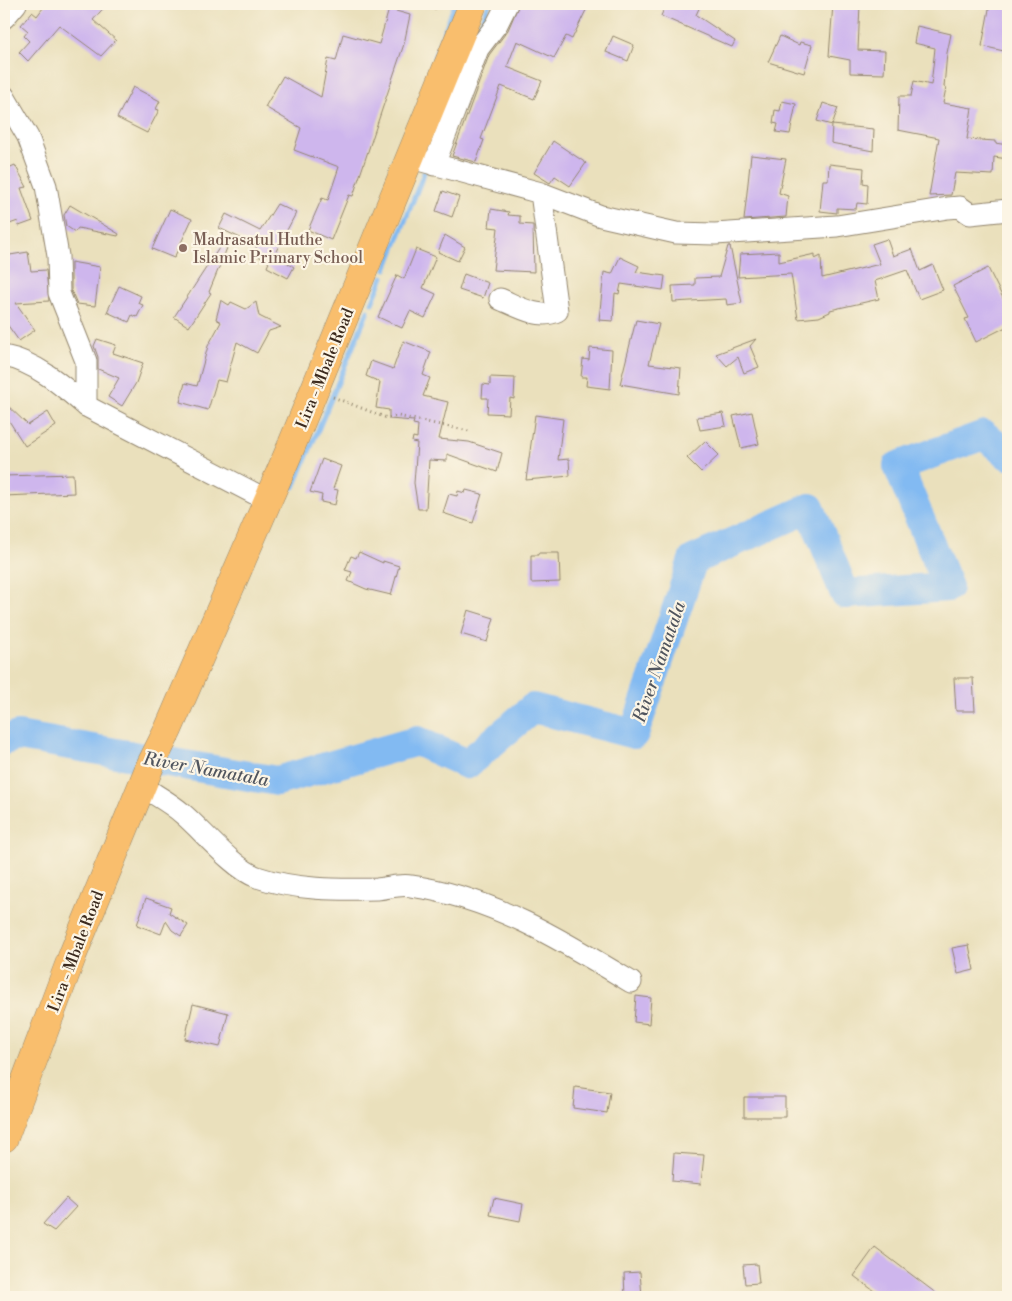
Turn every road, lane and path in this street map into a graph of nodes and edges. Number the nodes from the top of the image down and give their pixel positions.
1 (16, 4) edge
2 (415, 4) edge
3 (442, 4) edge
4 (473, 4) edge
5 (508, 4) edge
6 (4, 18) edge
7 (4, 96) edge
8 (422, 162) junction
9 (541, 194) junction
10 (1008, 210) edge
11 (500, 299) dead end
12 (4, 356) edge
13 (315, 390) junction
14 (86, 406) junction
15 (470, 431) dead end
16 (267, 500) junction
17 (146, 776) junction
18 (631, 982) dead end
19 (4, 1138) edge

1 - 6 street
2 - 3 path
4 - 8 main road, Lira - Mbale Road
5 - 8 street
7 - 14 street
8 - 9 street
8 - 13 main road, Lira - Mbale Road
9 - 10 street
9 - 11 street
12 - 14 street
13 - 15 path
13 - 16 main road, Lira - Mbale Road
14 - 16 street
16 - 17 main road, Lira - Mbale Road
17 - 18 street
17 - 19 main road, Lira - Mbale Road

